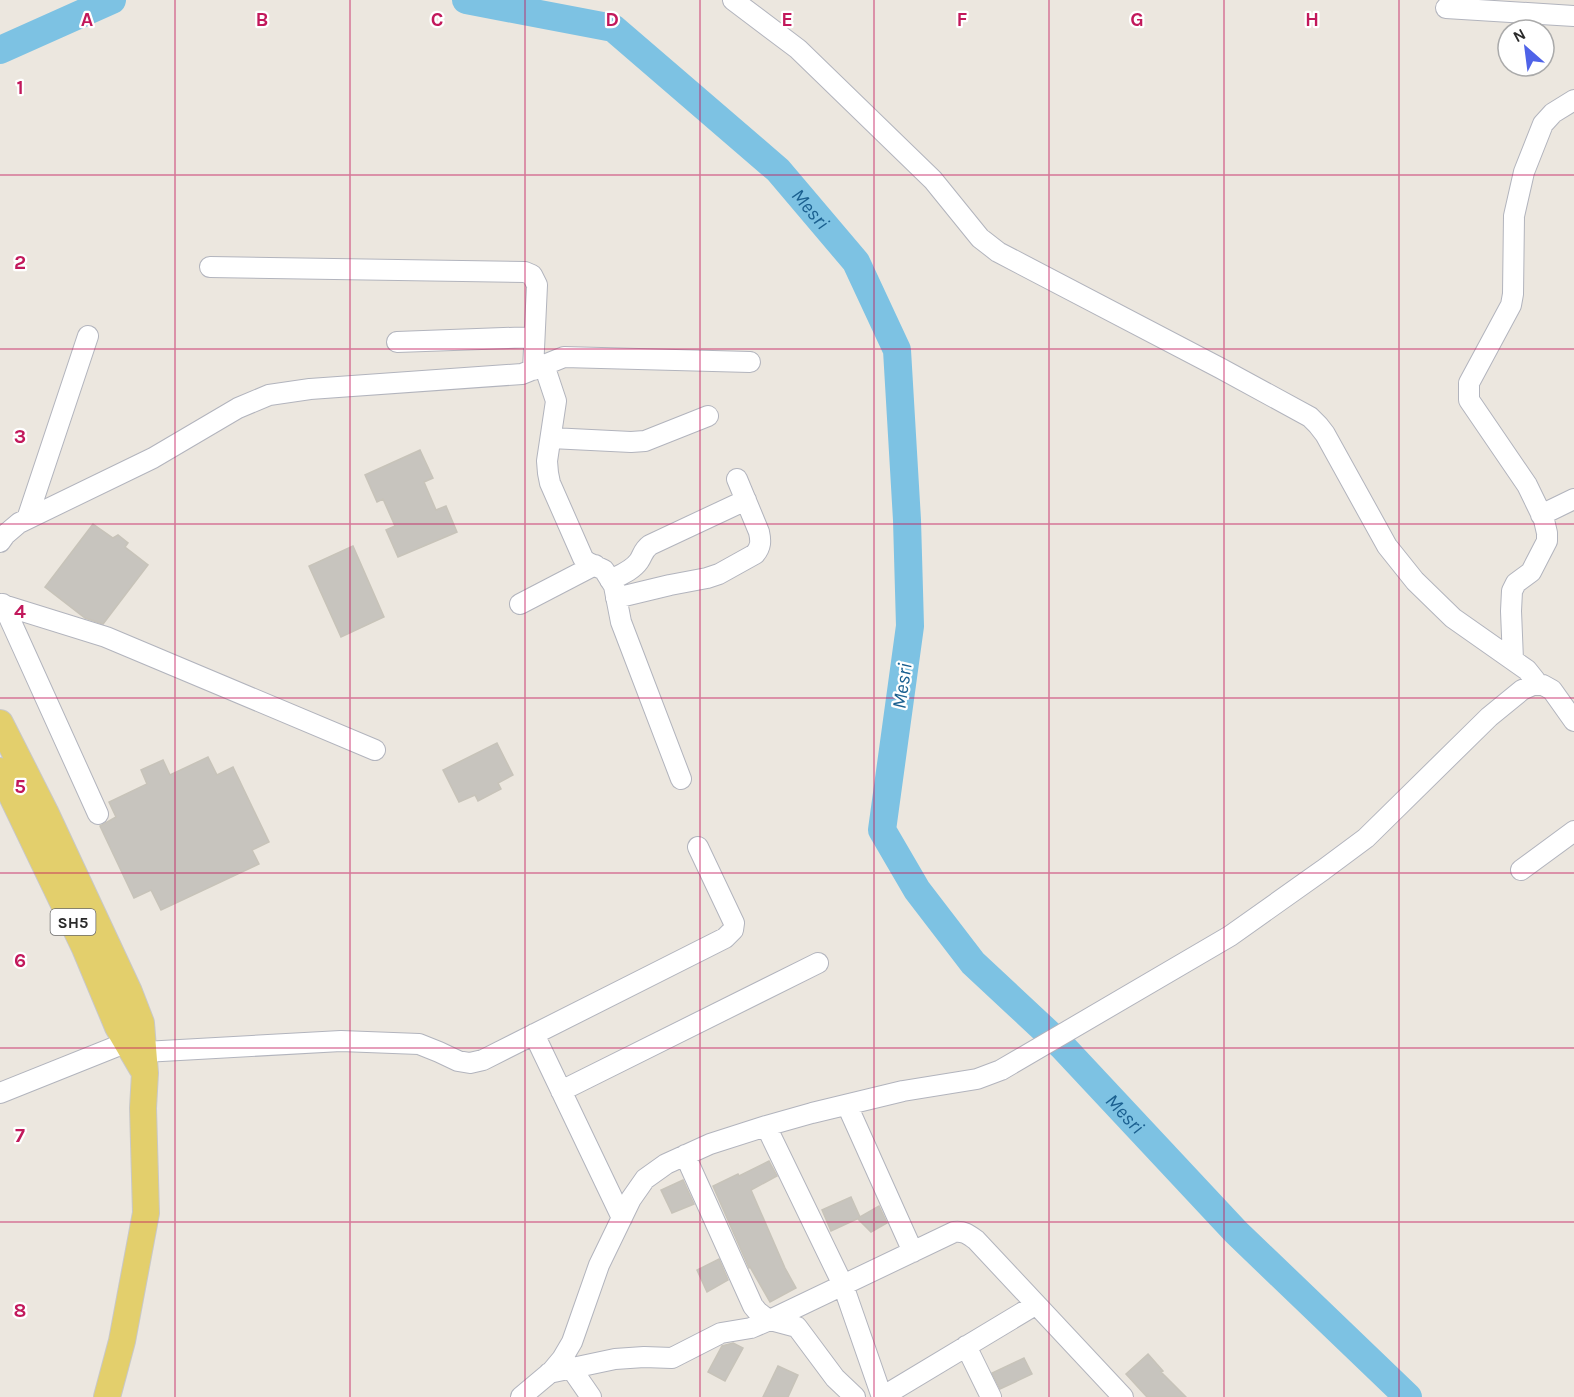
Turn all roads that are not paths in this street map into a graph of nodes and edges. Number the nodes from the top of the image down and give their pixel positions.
1 (733, 0) edge
2 (1446, 8) dead end
3 (1574, 16) edge
4 (1574, 100) edge
5 (210, 267) dead end
6 (88, 336) dead end
7 (534, 338) junction
8 (397, 342) dead end
9 (750, 362) dead end
10 (538, 368) junction
11 (708, 416) dead end
12 (551, 438) junction
13 (737, 479) dead end
14 (1574, 499) edge
15 (746, 500) junction
16 (1541, 514) junction
17 (27, 519) junction
18 (0, 542) edge
19 (595, 565) junction
20 (613, 589) junction
21 (1, 604) edge
22 (520, 604) dead end
23 (1513, 660) junction
24 (1537, 684) junction
25 (1574, 721) edge
26 (0, 723) edge
27 (375, 750) dead end
28 (0, 771) edge
29 (681, 779) dead end
30 (98, 814) dead end
31 (1574, 831) edge
32 (698, 847) dead end
33 (1521, 870) dead end
34 (818, 963) dead end
35 (534, 1034) junction
36 (140, 1051) junction
37 (561, 1090) junction
38 (0, 1094) edge
39 (847, 1105) junction
40 (766, 1126) junction
41 (685, 1155) junction
42 (622, 1218) junction
43 (913, 1252) junction
44 (843, 1285) junction
45 (1035, 1305) junction
46 (771, 1319) junction
47 (966, 1346) junction
48 (571, 1368) junction
49 (549, 1373) junction
50 (113, 1392) edge
51 (521, 1397) edge
52 (591, 1397) edge
53 (854, 1397) edge
54 (882, 1397) edge
55 (991, 1397) edge
56 (1123, 1397) edge

1 - 23 street
2 - 3 street
4 - 16 street
5 - 7 street
6 - 17 street
7 - 8 street
7 - 10 street
9 - 10 street
10 - 12 street
10 - 17 street
11 - 12 street
12 - 19 street
13 - 15 street
14 - 16 street
15 - 20 street
15 - 20 street
16 - 23 street
17 - 18 street
19 - 20 street
19 - 22 street
20 - 29 street
21 - 27 street
21 - 30 street
23 - 24 street
24 - 25 street
24 - 39 street
26 - 36 main road, SH5
28 - 36 main road, SH5
31 - 33 street
32 - 35 street
34 - 37 street
35 - 36 street
35 - 37 street
36 - 38 street
36 - 50 main road
37 - 42 street
39 - 40 street
39 - 43 street
40 - 41 street
40 - 44 street
41 - 42 street
41 - 46 street
42 - 49 street
43 - 44 street
43 - 45 street
44 - 46 street
44 - 54 street
45 - 47 street
45 - 56 street
46 - 48 street
46 - 53 street
47 - 54 street
47 - 55 street
48 - 49 street
48 - 52 street
49 - 51 street

